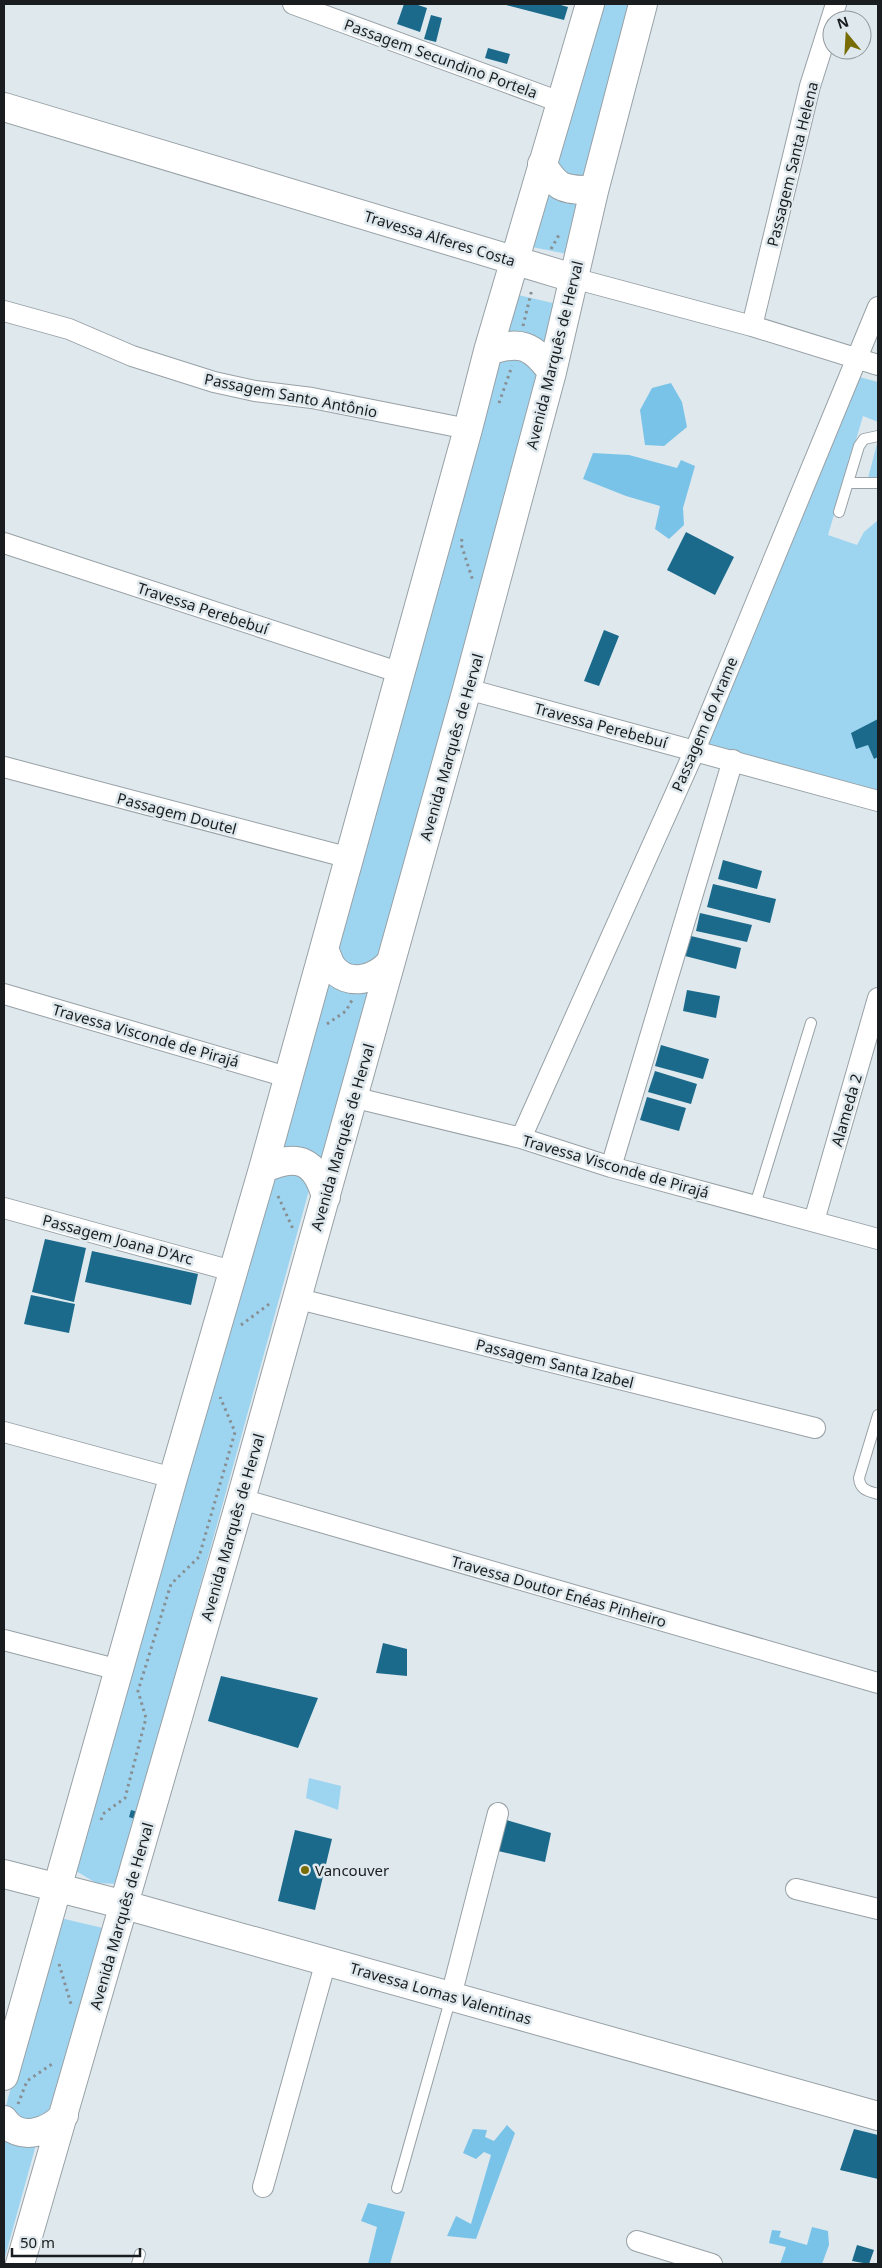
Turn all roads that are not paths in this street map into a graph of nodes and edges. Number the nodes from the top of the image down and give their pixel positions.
1 (293, 4) edge
2 (590, 4) edge
3 (643, 4) edge
4 (836, 4) edge
5 (560, 102) junction
6 (4, 107) edge
7 (542, 164) junction
8 (594, 191) junction
9 (514, 261) junction
10 (573, 278) junction
11 (878, 307) edge
12 (4, 311) edge
13 (752, 326) junction
14 (488, 351) junction
15 (855, 360) junction
16 (878, 365) edge
17 (552, 372) junction
18 (468, 429) junction
19 (878, 436) edge
20 (848, 483) junction
21 (878, 483) edge
22 (839, 512) dead end
23 (4, 544) edge
24 (401, 673) junction
25 (467, 690) junction
26 (695, 750) junction
27 (733, 760) junction
28 (4, 767) edge
29 (878, 801) edge
30 (350, 858) junction
31 (324, 949) junction
32 (390, 963) junction
33 (4, 994) edge
34 (878, 998) edge
35 (811, 1023) dead end
36 (872, 1046) edge
37 (288, 1077) junction
38 (352, 1097) junction
39 (521, 1138) junction
40 (611, 1167) junction
41 (269, 1180) junction
42 (326, 1197) junction
43 (755, 1205) junction
44 (4, 1208) edge
45 (814, 1221) junction
46 (878, 1239) edge
47 (232, 1270) junction
48 (285, 1296) junction
49 (878, 1415) edge
50 (815, 1428) dead end
51 (4, 1432) edge
52 (173, 1478) junction
53 (878, 1494) edge
54 (240, 1499) junction
55 (4, 1640) edge
56 (118, 1670) junction
57 (878, 1683) edge
58 (498, 1813) dead end
59 (4, 1874) edge
60 (58, 1888) junction
61 (796, 1889) dead end
62 (125, 1905) junction
63 (878, 1908) edge
64 (326, 1961) junction
65 (451, 1996) junction
66 (4, 2076) edge
67 (64, 2115) junction
68 (878, 2116) edge
69 (6, 2124) edge
70 (263, 2187) dead end
71 (397, 2188) dead end
72 (637, 2241) dead end
73 (20, 2264) edge
74 (712, 2264) edge

1 - 5 street, Passagem Secundino Portela
2 - 5 main road
3 - 8 main road, Avenida Marquês de Herval
4 - 13 street, Passagem Santa Helena
5 - 7 main road
6 - 9 main road, Travessa Alferes Costa
7 - 8 main road
7 - 9 main road
8 - 10 main road, Avenida Marquês de Herval
9 - 10 main road, Travessa Alferes Costa
9 - 14 main road
10 - 13 street, Travessa Alferes Costa
10 - 17 main road, Avenida Marquês de Herval
11 - 15 street, Passagem do Arame
12 - 18 street, Passagem Santo Antônio
13 - 15 street, Travessa Alferes Costa
14 - 17 main road
14 - 18 main road
15 - 16 street, Travessa Alferes Costa
15 - 26 street, Passagem do Arame
17 - 25 main road, Avenida Marquês de Herval
18 - 24 main road
19 - 20 lane
20 - 21 lane
20 - 22 lane
23 - 24 street, Travessa Perebebuí
24 - 30 main road
25 - 26 street, Travessa Perebebuí
25 - 32 main road, Avenida Marquês de Herval
26 - 27 street, Travessa Perebebuí
26 - 39 street, Passagem do Arame
27 - 29 street, Travessa Perebebuí
27 - 40 street
28 - 30 street, Passagem Doutel
30 - 31 main road
31 - 32 main road
31 - 37 main road
32 - 38 main road, Avenida Marquês de Herval
33 - 37 street, Travessa Visconde de Pirajá
34 - 36 street, Alameda 2
35 - 43 lane
36 - 45 street, Alameda 2
37 - 41 main road
38 - 39 street, Travessa Visconde de Pirajá
38 - 42 main road, Avenida Marquês de Herval
39 - 40 street, Travessa Visconde de Pirajá
40 - 43 street, Travessa Visconde de Pirajá
41 - 42 main road
41 - 47 main road
42 - 48 main road, Avenida Marquês de Herval
43 - 45 street, Travessa Visconde de Pirajá
44 - 47 street, Passagem Joana D'Arc
45 - 46 street, Travessa Visconde de Pirajá
47 - 52 main road
48 - 50 street, Passagem Santa Izabel
48 - 54 main road, Avenida Marquês de Herval
49 - 53 lane
51 - 52 street
52 - 56 main road
54 - 57 street, Travessa Doutor Enéas Pinheiro
54 - 62 main road, Avenida Marquês de Herval
55 - 56 street
56 - 60 main road
58 - 65 street
59 - 60 main road, Travessa Lomas Valentinas
60 - 62 main road, Travessa Lomas Valentinas
60 - 66 main road
61 - 63 street
62 - 64 main road, Travessa Lomas Valentinas
62 - 67 main road, Avenida Marquês de Herval
64 - 65 main road, Travessa Lomas Valentinas
64 - 70 street
65 - 68 main road, Travessa Lomas Valentinas
65 - 71 lane
67 - 69 main road
67 - 73 main road, Avenida Marquês de Herval
72 - 74 street

